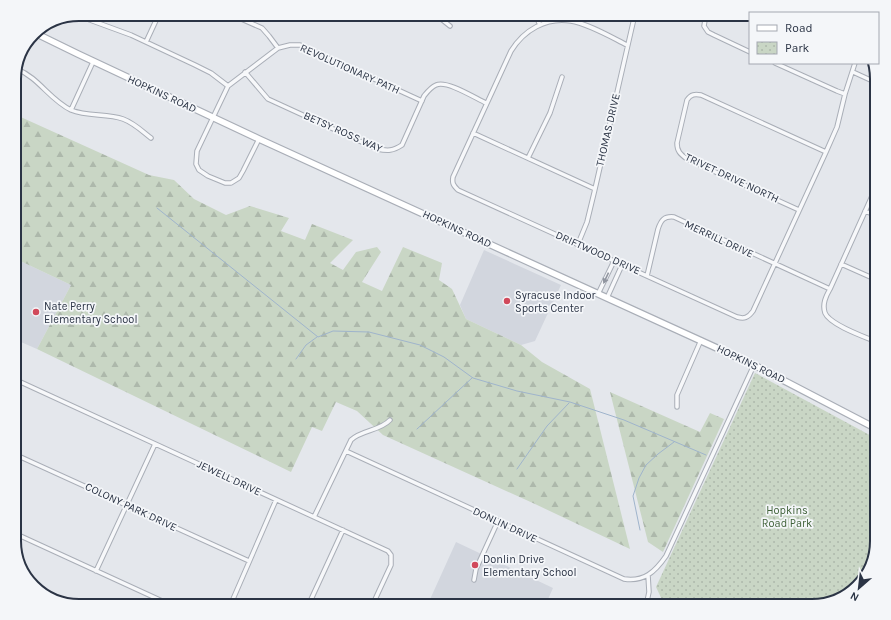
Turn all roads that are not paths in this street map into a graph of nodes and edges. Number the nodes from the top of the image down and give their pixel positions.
1 (93, 21) edge
2 (156, 21) edge
3 (246, 21) edge
4 (444, 21) edge
5 (538, 21) edge
6 (632, 21) edge
7 (705, 21) edge
8 (540, 25) junction
9 (450, 26) dead end
10 (40, 36) edge
11 (146, 42) junction
12 (627, 45) junction
13 (278, 48) junction
14 (749, 52) edge
15 (94, 62) junction
16 (777, 64) edge
17 (855, 64) edge
18 (22, 72) edge
19 (245, 72) junction
20 (853, 72) junction
21 (562, 77) dead end
22 (870, 80) edge
23 (228, 86) junction
24 (845, 94) junction
25 (422, 101) junction
26 (486, 103) junction
27 (71, 110) junction
28 (213, 117) junction
29 (472, 133) junction
30 (151, 138) dead end
31 (259, 139) junction
32 (826, 152) junction
33 (528, 158) junction
34 (595, 189) junction
35 (870, 199) edge
36 (799, 210) junction
37 (864, 211) junction
38 (870, 213) edge
39 (578, 244) junction
40 (614, 261) junction
41 (774, 264) junction
42 (841, 264) junction
43 (622, 265) junction
44 (647, 276) junction
45 (870, 277) edge
46 (830, 288) junction
47 (598, 294) junction
48 (607, 298) junction
49 (870, 339) edge
50 (701, 340) junction
51 (754, 365) junction
52 (21, 382) edge
53 (677, 407) dead end
54 (390, 420) dead end
55 (870, 426) edge
56 (155, 444) junction
57 (346, 451) junction
58 (21, 457) edge
59 (276, 500) junction
60 (127, 505) junction
61 (314, 517) junction
62 (498, 521) junction
63 (343, 530) junction
64 (21, 536) edge
65 (249, 561) junction
66 (96, 571) junction
67 (648, 575) junction
68 (474, 580) dead end
69 (158, 599) edge
70 (233, 599) edge
71 (311, 599) edge
72 (375, 599) edge
73 (648, 599) edge

1 - 11 street
2 - 11 street
3 - 13 street
4 - 9 street
5 - 8 street
6 - 12 street, THOMAS DRIVE
7 - 14 street
8 - 12 street, DRIFTWOOD DRIVE
8 - 26 street, DRIFTWOOD DRIVE
10 - 15 street, HOPKINS ROAD
11 - 23 street
12 - 34 street, THOMAS DRIVE
13 - 19 street, REVOLUTIONARY PATH
13 - 25 street, REVOLUTIONARY PATH
15 - 27 street
15 - 28 street, HOPKINS ROAD
16 - 24 street
17 - 20 street, DRIFTWOOD DRIVE
18 - 27 street
19 - 23 street, REVOLUTIONARY PATH
19 - 25 street, BETSY ROSS WAY
20 - 22 street
20 - 24 street, DRIFTWOOD DRIVE
21 - 33 street
23 - 28 street, REVOLUTIONARY PATH
24 - 32 street, DRIFTWOOD DRIVE
25 - 26 street, BETSY ROSS WAY
26 - 29 street, DRIFTWOOD DRIVE
27 - 30 street
28 - 31 street, HOPKINS ROAD
28 - 31 street
29 - 33 street
29 - 39 street, DRIFTWOOD DRIVE
31 - 47 street, HOPKINS ROAD
32 - 36 street, DRIFTWOOD DRIVE
32 - 36 street, TRIVET DRIVE NORTH
33 - 34 street
34 - 39 street, THOMAS DRIVE
35 - 37 street
36 - 41 street, DRIFTWOOD DRIVE
37 - 38 street
37 - 42 street
39 - 40 street, DRIFTWOOD DRIVE
40 - 43 street, DRIFTWOOD DRIVE
40 -> 47 street
41 - 44 street, DRIFTWOOD DRIVE
41 - 44 street, MERRILL DRIVE
41 - 46 street, MERRILL DRIVE
42 - 45 street
42 - 46 street
43 - 44 street, DRIFTWOOD DRIVE
43 - 48 street
46 - 49 street
47 - 48 street, HOPKINS ROAD
48 - 50 street, HOPKINS ROAD
50 - 51 street, HOPKINS ROAD
50 - 53 street
51 - 55 street, HOPKINS ROAD
51 - 67 street
52 - 56 street, JEWELL DRIVE
54 - 57 street
56 - 59 street, JEWELL DRIVE
56 - 60 street
57 - 61 street
57 - 62 street, DONLIN DRIVE
58 - 60 street, COLONY PARK DRIVE
59 - 61 street, JEWELL DRIVE
59 - 65 street
60 - 65 street, COLONY PARK DRIVE
60 - 66 street
61 - 63 street, JEWELL DRIVE
62 - 67 street, DONLIN DRIVE
62 - 68 street
63 - 71 street
63 - 72 street, JEWELL DRIVE
64 - 66 street
65 - 70 street
66 - 69 street
67 - 73 street

